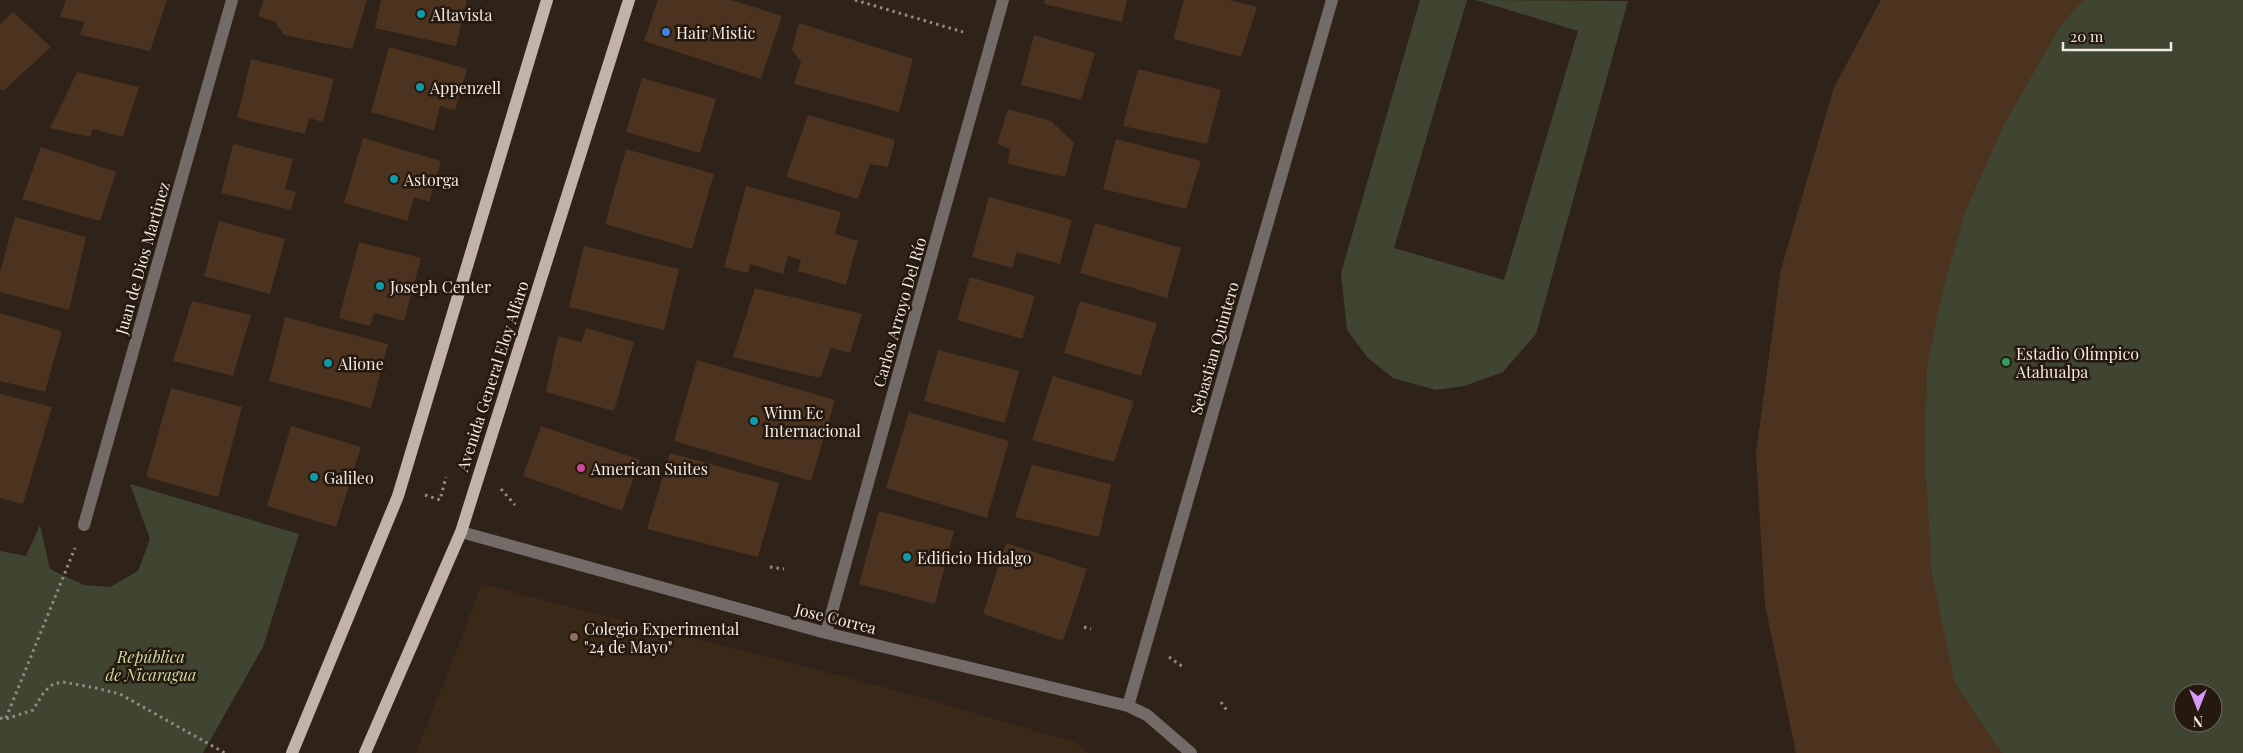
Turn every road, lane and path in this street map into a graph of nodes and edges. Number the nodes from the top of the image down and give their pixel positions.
1 (232, 0) edge
2 (547, 0) edge
3 (629, 0) edge
4 (854, 0) edge
5 (1003, 0) edge
6 (1332, 0) edge
7 (963, 32) dead end
8 (446, 477) dead end
9 (503, 490) dead end
10 (418, 493) dead end
11 (515, 505) dead end
12 (84, 525) joint
13 (461, 532) junction
14 (770, 567) dead end
15 (784, 569) dead end
16 (1084, 627) dead end
17 (1091, 629) dead end
18 (826, 633) junction
19 (1161, 652) dead end
20 (1183, 667) dead end
21 (1221, 702) dead end
22 (1128, 706) junction
23 (1228, 712) dead end
24 (0, 718) edge
25 (6, 719) junction
26 (225, 753) edge
27 (292, 753) edge
28 (365, 753) edge
29 (1191, 753) edge

1 - 12 street, Juan de Dios Martinez
2 - 27 main road
3 - 13 main road, Avenida General Eloy Alfaro
4 - 7 path
5 - 18 street, Carlos Arroyo Del Río
6 - 22 street, Sebastian Quintero
8 - 10 path
9 - 11 path
12 - 25 path
13 - 18 street, Jose Correa
13 - 28 main road, Avenida General Eloy Alfaro
14 - 15 path
16 - 17 path
18 - 22 street, Jose Correa
19 - 20 path
21 - 23 path
22 - 29 street, Jose Correa
24 - 25 path
25 - 26 path

